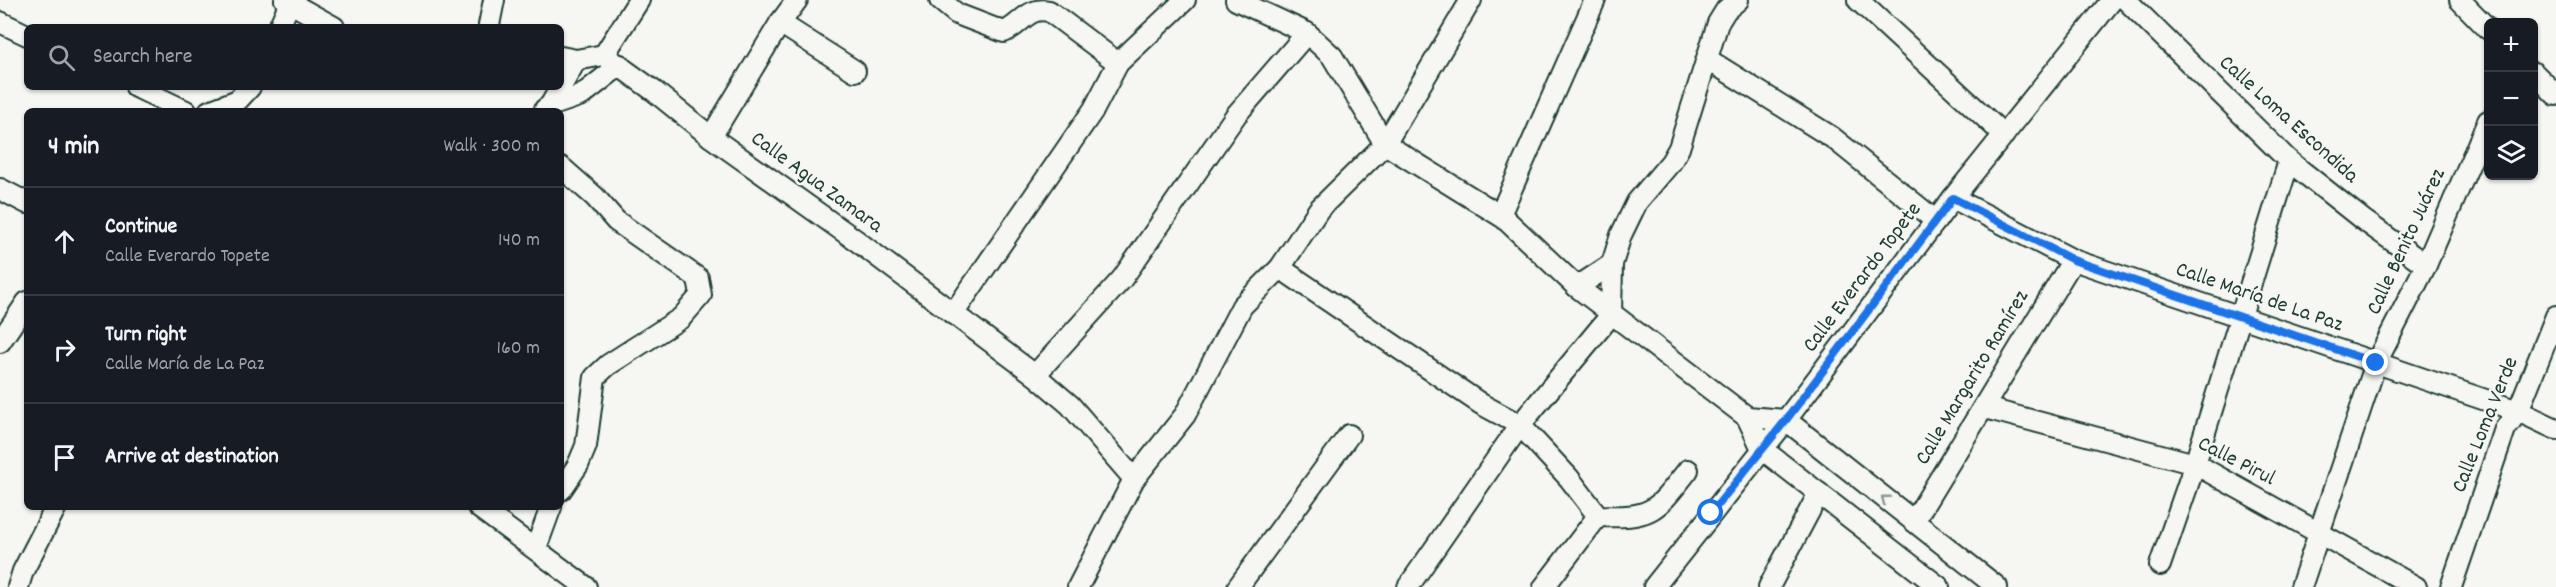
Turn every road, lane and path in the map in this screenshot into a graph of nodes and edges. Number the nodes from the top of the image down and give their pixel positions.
1 (494, 0) edge
2 (639, 0) edge
3 (797, 0) edge
4 (940, 0) edge
5 (1185, 0) edge
6 (1236, 0) edge
7 (1471, 0) edge
8 (1595, 0) edge
9 (1738, 0) edge
10 (1858, 0) edge
11 (2112, 0) edge
12 (2126, 0) edge
13 (2460, 0) edge
14 (289, 1) edge
15 (0, 22) edge
16 (780, 23) junction
17 (280, 24) edge
18 (329, 24) edge
19 (489, 24) edge
20 (2484, 25) edge
21 (1307, 33) junction
22 (24, 34) edge
23 (568, 58) edge
24 (1707, 59) junction
25 (612, 60) junction
26 (1118, 63) junction
27 (855, 71) dead end
28 (2538, 77) edge
29 (142, 90) edge
30 (247, 90) edge
31 (555, 90) edge
32 (2556, 95) edge
33 (180, 108) edge
34 (217, 108) edge
35 (547, 108) edge
36 (2486, 126) edge
37 (2004, 135) junction
38 (711, 137) junction
39 (1385, 144) junction
40 (2289, 160) junction
41 (564, 170) edge
42 (0, 189) edge
43 (1953, 198) junction
44 (24, 201) edge
45 (1500, 215) junction
46 (1936, 221) junction
47 (2073, 260) junction
48 (1612, 264) junction
49 (2426, 264) junction
50 (1280, 268) junction
51 (1576, 287) junction
52 (24, 306) edge
53 (954, 314) junction
54 (1611, 315) junction
55 (2556, 316) edge
56 (2241, 317) junction
57 (0, 342) edge
58 (2376, 363) junction
59 (1035, 375) junction
60 (1984, 408) junction
61 (2518, 411) junction
62 (1747, 417) junction
63 (1786, 420) junction
64 (1520, 425) junction
65 (2556, 429) edge
66 (1349, 435) dead end
67 (1762, 449) junction
68 (2195, 464) junction
69 (1688, 470) dead end
70 (1134, 479) junction
71 (564, 486) edge
72 (1819, 493) junction
73 (54, 510) edge
74 (482, 510) edge
75 (550, 510) edge
76 (1598, 516) junction
77 (1914, 521) junction
78 (2318, 533) junction
79 (1945, 546) junction
80 (536, 548) junction
81 (2160, 565) dead end
82 (1418, 584) edge
83 (1930, 584) edge
84 (18, 587) edge
85 (586, 587) edge
86 (1078, 587) edge
87 (1238, 587) edge
88 (1544, 587) edge
89 (1654, 587) edge
90 (1769, 587) edge
91 (1997, 587) edge
92 (2301, 587) edge
93 (2416, 587) edge
94 (2451, 587) edge

1 - 19 street
2 - 25 street
3 - 16 street
4 - 26 street
5 - 26 street
6 - 21 street
7 - 39 street
8 - 45 street
9 - 24 street
10 - 37 street
11 - 37 street, Calle Everardo Topete
12 - 40 street, Calle Loma Escondida
13 - 20 street
14 - 17 street
14 - 18 street
15 - 22 street
16 - 27 street
16 - 38 street
21 - 39 street
21 - 59 street
23 - 25 street
24 - 46 street
24 - 48 street
25 - 35 street
25 - 38 street, Calle Agua Zamara
26 - 53 street
28 - 32 street
29 - 33 street
30 - 34 street
31 - 35 street
36 - 49 street, Calle Benito Juárez
37 - 43 street, Calle Everardo Topete
38 - 53 street, Calle Agua Zamara
39 - 45 street
39 - 50 street
40 - 49 street, Calle Loma Escondida
40 - 56 street
41 - 71 street
42 - 44 street
43 - 46 street, Calle Everardo Topete
43 - 47 street, Calle María de La Paz
45 - 51 street
46 - 63 street, Calle Everardo Topete
47 - 56 street, Calle María de La Paz
47 - 60 street, Calle Margarito Ramírez
48 - 51 street
48 - 54 street
49 - 58 street, Calle Benito Juárez
50 - 64 street
50 - 70 street
51 - 54 street
52 - 57 street
53 - 59 street, Calle Agua Zamara
54 - 62 street
54 - 64 street
55 - 61 street, Calle Loma Verde
56 - 58 street, Calle María de La Paz
56 - 68 street
58 - 61 street, Calle María de La Paz
58 - 78 street, Calle Benito Juárez
59 - 70 street, Calle Agua Zamara
60 - 68 street, Calle Pirul
60 - 77 street, Calle Margarito Ramírez
61 - 65 street, Calle María de La Paz
61 - 94 street, Calle Loma Verde
62 - 63 street
62 - 67 street
63 - 67 street, Calle Everardo Topete
77 -> 63 street
64 - 76 street
64 - 82 street
66 - 87 street
67 - 72 street
67 - 89 street, Calle Everardo Topete
68 - 78 street, Calle Pirul
68 - 81 street
69 - 76 street
70 - 86 street
72 - 83 street
72 - 90 street
73 - 84 street
74 - 80 street
75 - 80 street
76 - 88 street
77 - 79 street
78 - 92 street, Calle Benito Juárez
78 - 93 street, Calle Pirul
79 - 83 street
79 - 91 street
80 - 85 street

